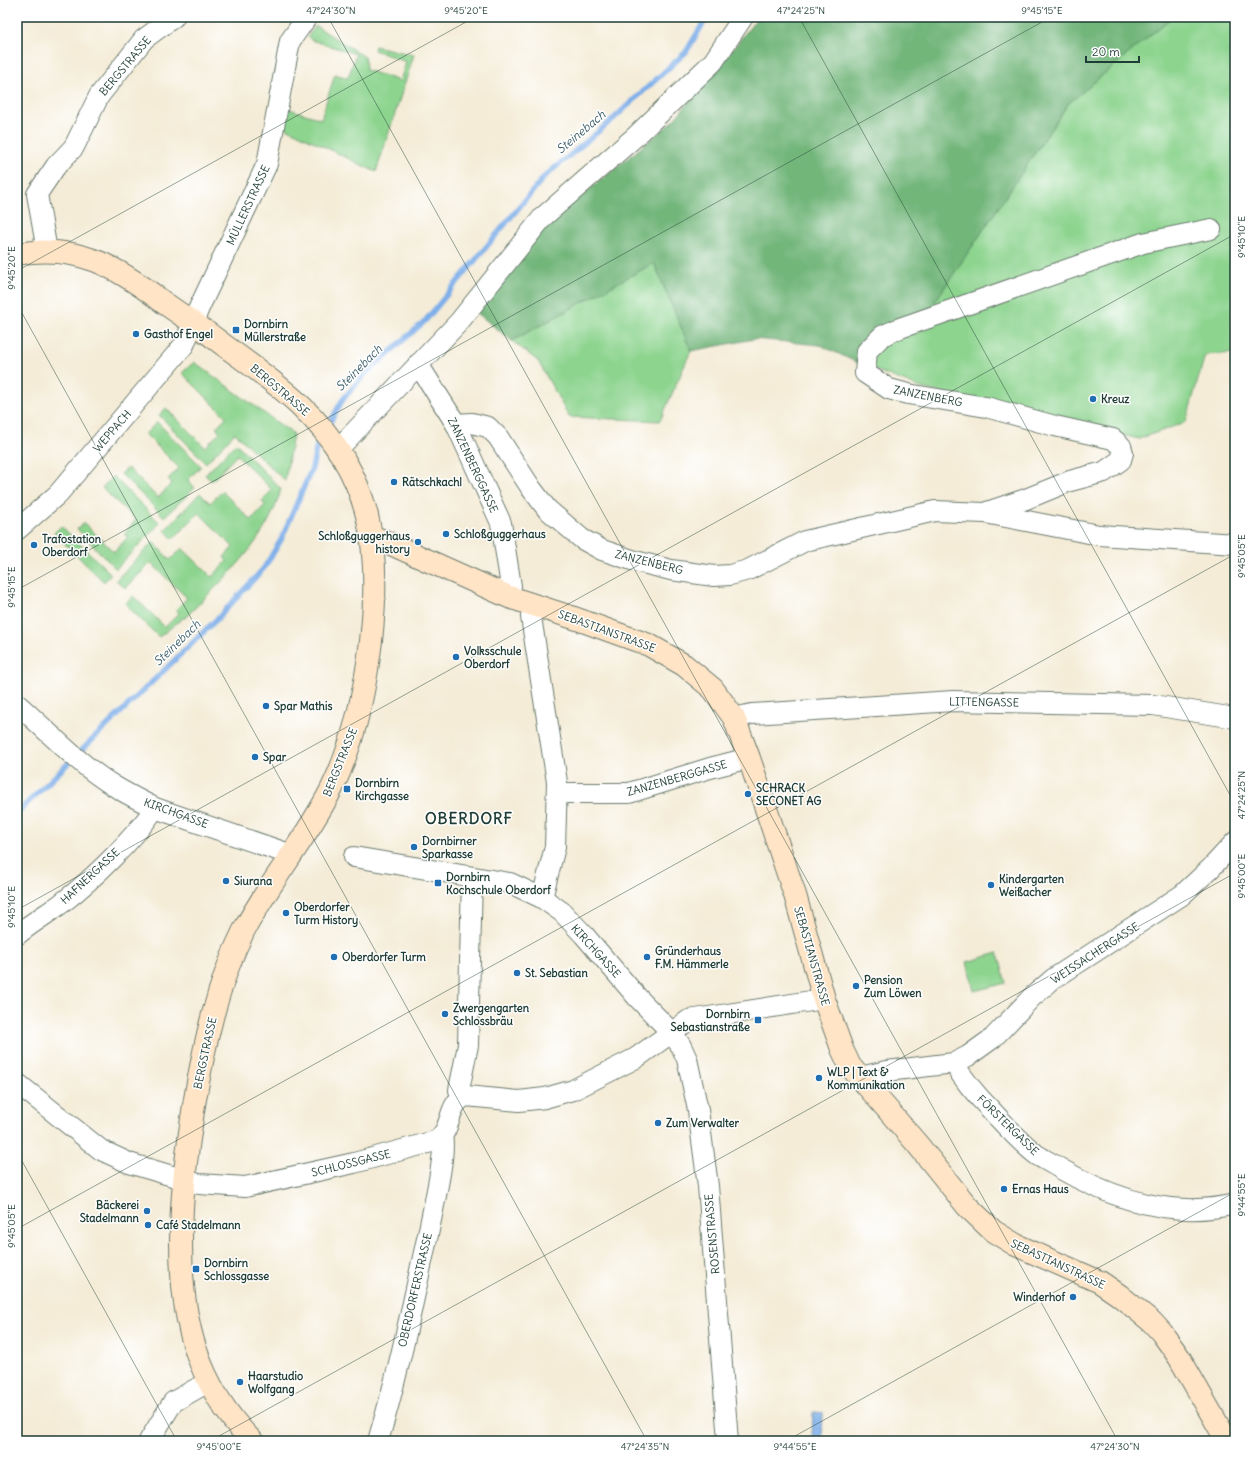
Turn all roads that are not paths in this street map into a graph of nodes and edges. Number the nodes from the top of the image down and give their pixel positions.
1 (174, 17) edge
2 (307, 17) edge
3 (743, 17) edge
4 (1211, 229) dead end
5 (47, 252) junction
6 (17, 254) edge
7 (194, 322) junction
8 (418, 364) junction
9 (456, 424) junction
10 (334, 445) junction
11 (985, 513) junction
12 (17, 530) edge
13 (372, 537) junction
14 (1235, 544) edge
15 (509, 597) junction
16 (532, 605) junction
17 (17, 704) edge
18 (734, 718) junction
19 (1235, 718) edge
20 (749, 758) junction
21 (558, 794) junction
22 (155, 808) junction
23 (1235, 842) edge
24 (292, 855) junction
25 (354, 857) dead end
26 (472, 877) junction
27 (542, 898) junction
28 (17, 935) edge
29 (824, 999) junction
30 (672, 1033) junction
31 (954, 1064) junction
32 (860, 1077) junction
33 (17, 1082) edge
34 (462, 1098) junction
35 (442, 1137) junction
36 (183, 1178) junction
37 (1235, 1204) edge
38 (208, 1382) junction
39 (149, 1441) edge
40 (252, 1441) edge
41 (378, 1441) edge
42 (728, 1441) edge
43 (1228, 1441) edge

1 - 5 street, BERGSTRASSE
2 - 7 street, MÜLLERSTRASSE
3 - 8 street
4 - 11 street, ZANZENBERG
5 - 6 main road, BERGSTRASSE
5 - 7 main road, BERGSTRASSE
7 - 10 main road, BERGSTRASSE
7 - 12 street, WEPPACH
8 - 9 street, ZANZENBERGGASSE
8 - 10 street
9 - 11 street, ZANZENBERG
9 - 15 street, ZANZENBERGGASSE
10 - 13 main road, BERGSTRASSE
11 - 14 street, ZANZENBERG
13 - 15 main road, SEBASTIANSTRASSE
13 - 24 main road, BERGSTRASSE
15 - 16 main road, SEBASTIANSTRASSE
16 - 18 main road, SEBASTIANSTRASSE
16 - 21 street
17 - 22 street, KIRCHGASSE
18 - 19 street, LITTENGASSE
18 - 20 main road, SEBASTIANSTRASSE
20 - 21 street, ZANZENBERGGASSE
20 - 29 main road, SEBASTIANSTRASSE
21 - 27 street
22 - 24 street, KIRCHGASSE
22 - 28 street, HAFNERGASSE
23 - 31 street, WEISSACHERGASSE
24 - 36 main road, BERGSTRASSE
25 - 26 street, KIRCHGASSE
26 - 27 street, KIRCHGASSE
26 - 34 street
27 - 30 street, KIRCHGASSE
29 - 30 street
29 - 32 main road, SEBASTIANSTRASSE
30 - 34 street
30 - 42 street, ROSENSTRASSE
31 - 32 street, WEISSACHERGASSE
31 - 37 street, FÖRSTERGASSE
32 - 43 main road, SEBASTIANSTRASSE
33 - 36 street, SCHLOSSGASSE
34 - 35 street
35 - 36 street, SCHLOSSGASSE
35 - 41 street, OBERDORFERSTRASSE
36 - 38 main road, BERGSTRASSE
38 - 39 street
38 - 40 main road, BERGSTRASSE

